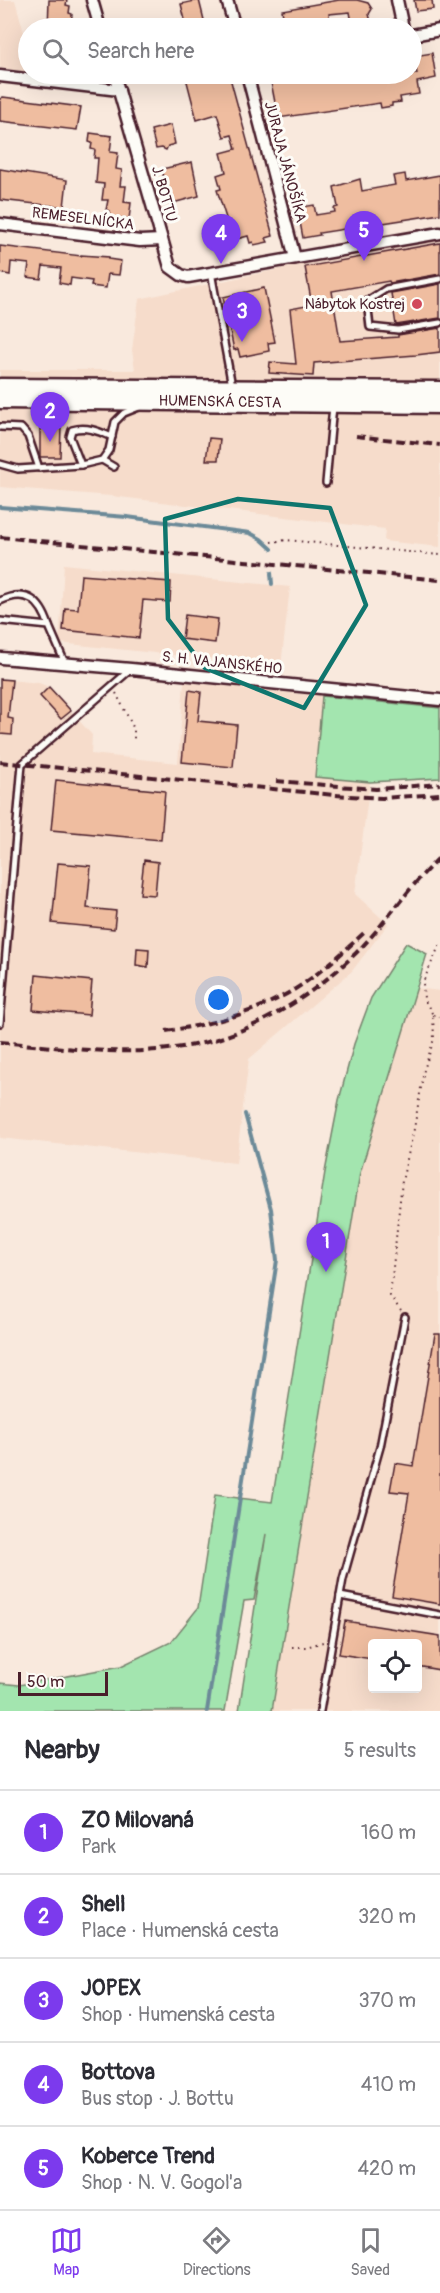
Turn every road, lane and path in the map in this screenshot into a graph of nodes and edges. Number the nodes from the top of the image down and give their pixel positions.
1 (92, 0) edge
2 (227, 0) edge
3 (397, 0) edge
4 (97, 18) edge
5 (232, 18) edge
6 (401, 18) edge
7 (440, 30) edge
8 (422, 33) edge
9 (0, 76) edge
10 (18, 78) edge
11 (67, 84) edge
12 (116, 84) edge
13 (250, 84) edge
14 (118, 90) junction
15 (0, 224) edge
16 (440, 232) edge
17 (162, 240) junction
18 (295, 258) junction
19 (212, 272) junction
20 (440, 279) edge
21 (440, 323) edge
22 (0, 387) edge
23 (440, 390) edge
24 (233, 395) junction
25 (334, 396) junction
26 (0, 400) edge
27 (153, 401) junction
28 (440, 405) edge
29 (0, 427) edge
30 (111, 437) junction
31 (102, 460) junction
32 (0, 464) edge
33 (81, 465) junction
34 (114, 467) dead end
35 (39, 468) junction
36 (326, 483) dead end
37 (271, 542) dead end
38 (440, 555) edge
39 (0, 601) edge
40 (0, 621) edge
41 (49, 626) junction
42 (1, 658) edge
43 (65, 663) junction
44 (131, 669) junction
45 (112, 686) junction
46 (440, 700) edge
47 (134, 742) dead end
48 (440, 944) edge
49 (433, 1015) junction
50 (440, 1017) edge
51 (0, 1023) edge
52 (405, 1317) joint
53 (340, 1596) junction
54 (440, 1615) edge
55 (332, 1641) junction
56 (292, 1647) dead end
57 (320, 1711) edge

1 - 4 street
2 - 5 street
3 - 6 street
7 - 8 street
9 - 10 street
11 - 14 street
12 - 14 street, J. BOTTU
13 - 18 street, JURAJA JÁNOŠÍKA
14 - 17 street, J. BOTTU
15 - 17 street, REMESELNÍCKA
16 - 18 street, J. BOTTU
17 - 19 street, J. BOTTU
18 - 19 street, J. BOTTU
19 - 24 lane
20 - 21 lane
22 - 24 main road, HUMENSKÁ CESTA
23 - 25 main road, HUMENSKÁ CESTA
24 - 25 main road, HUMENSKÁ CESTA
24 - 27 main road, HUMENSKÁ CESTA
25 - 28 main road, HUMENSKÁ CESTA
25 - 36 lane
26 - 27 main road, HUMENSKÁ CESTA
27 - 30 lane
29 - 35 lane
30 - 31 lane
30 - 33 lane
31 - 33 lane
31 - 34 lane
32 - 35 lane
33 - 35 lane
37 - 38 path
39 - 41 lane
40 - 41 lane
41 - 43 lane
42 - 43 street, S. H. VAJANSKÉHO
43 - 44 street, S. H. VAJANSKÉHO
44 - 45 lane
44 - 46 street, S. H. VAJANSKÉHO
45 - 47 path
45 - 51 lane
48 - 49 path
49 - 50 path
49 - 52 path
52 - 53 lane
53 - 54 lane
53 - 55 lane
55 - 56 path
55 - 57 lane

